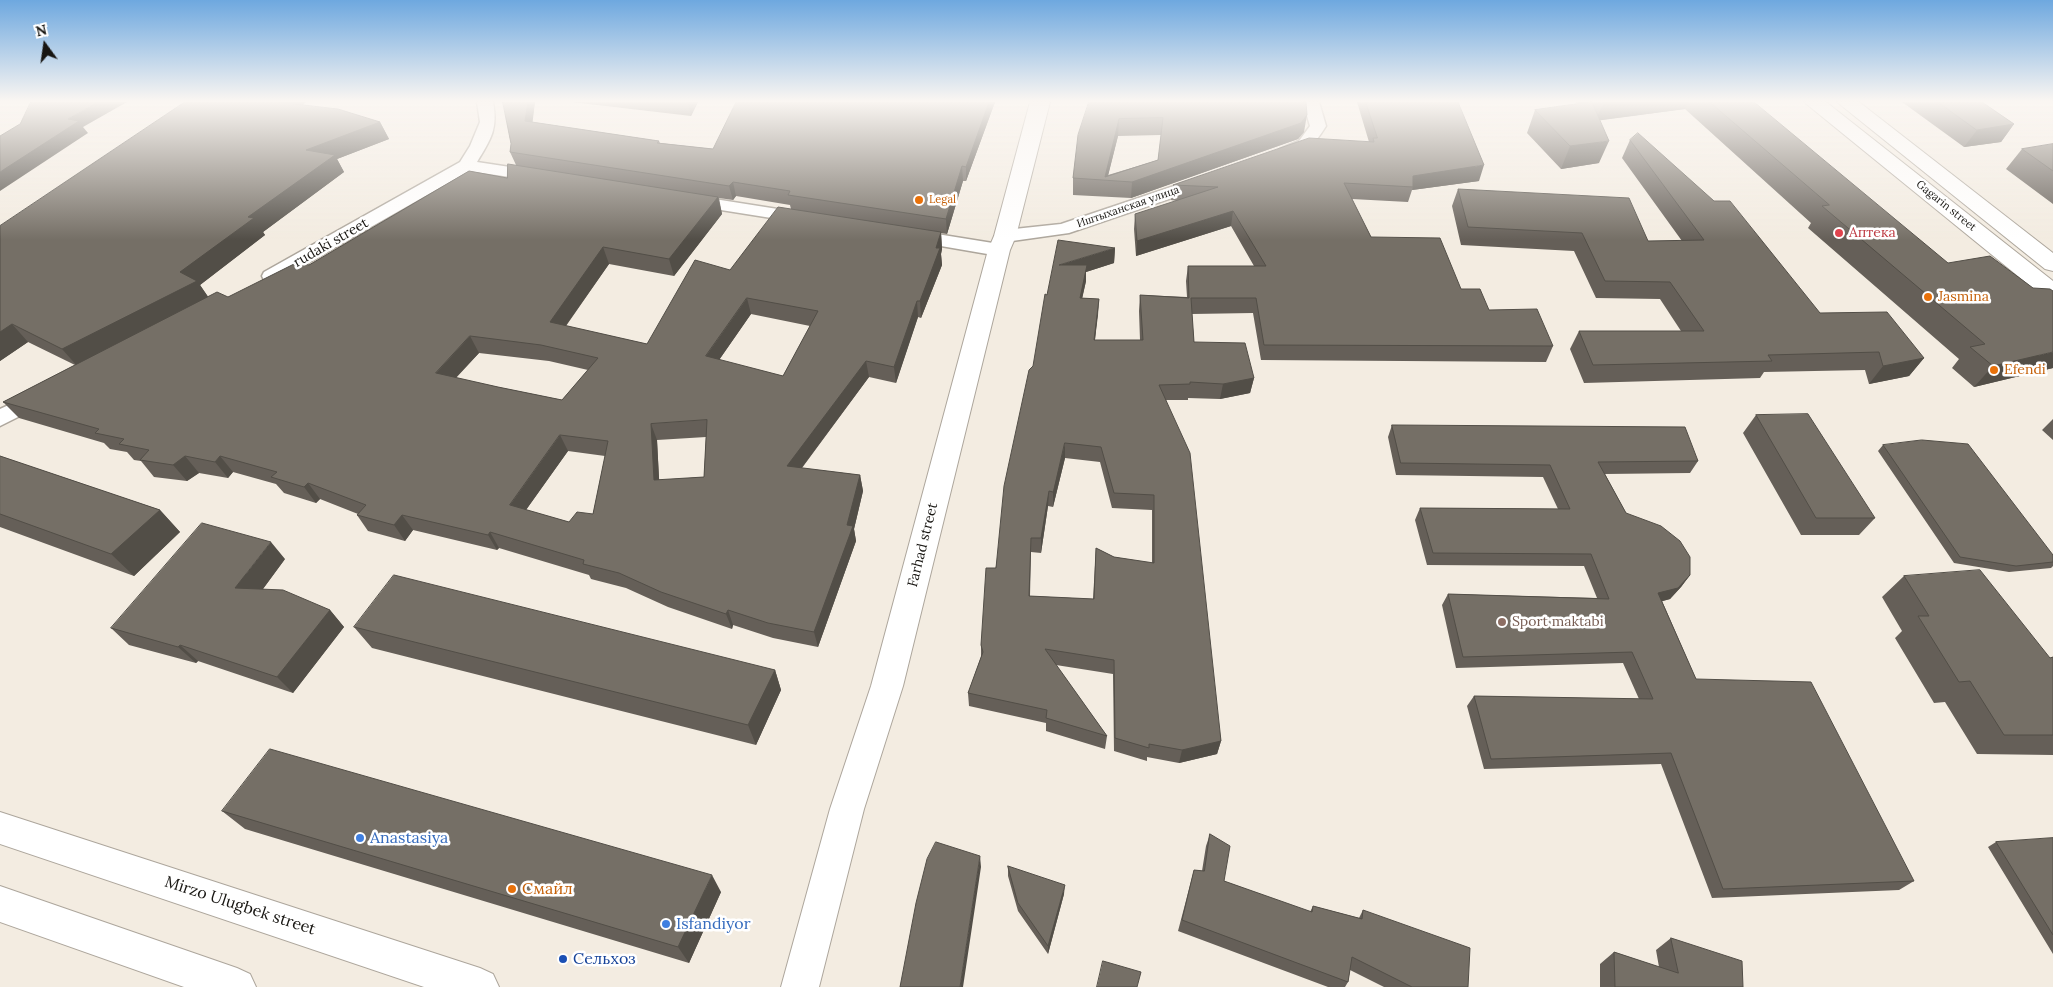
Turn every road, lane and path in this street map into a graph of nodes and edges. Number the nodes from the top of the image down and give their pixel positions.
1 (477, 148) edge
2 (1028, 148) edge
3 (1297, 148) edge
4 (1872, 148) edge
5 (1906, 148) edge
6 (1268, 159) edge
7 (466, 165) junction
8 (1222, 175) edge
9 (550, 178) edge
10 (667, 197) edge
11 (824, 222) edge
12 (892, 232) edge
13 (1002, 243) junction
14 (2053, 264) edge
15 (252, 286) edge
16 (2053, 293) edge
17 (52, 390) edge
18 (0, 418) edge
19 (0, 828) edge
20 (0, 904) edge
21 (237, 987) edge
22 (480, 987) edge
23 (800, 987) edge

1 - 7 street, rudaki street
2 - 13 main road, Farhad street
3 - 6 street
4 - 16 main road, Gagarin street
5 - 14 main road, Gagarin street
7 - 9 street
7 - 15 street, rudaki street
8 - 13 street, Иштыханская улица
10 - 11 street
12 - 13 street, Иштыханская улица
13 - 23 main road, Farhad street
17 - 18 street
19 - 22 main road, Mirzo Ulugbek street
20 - 21 main road

